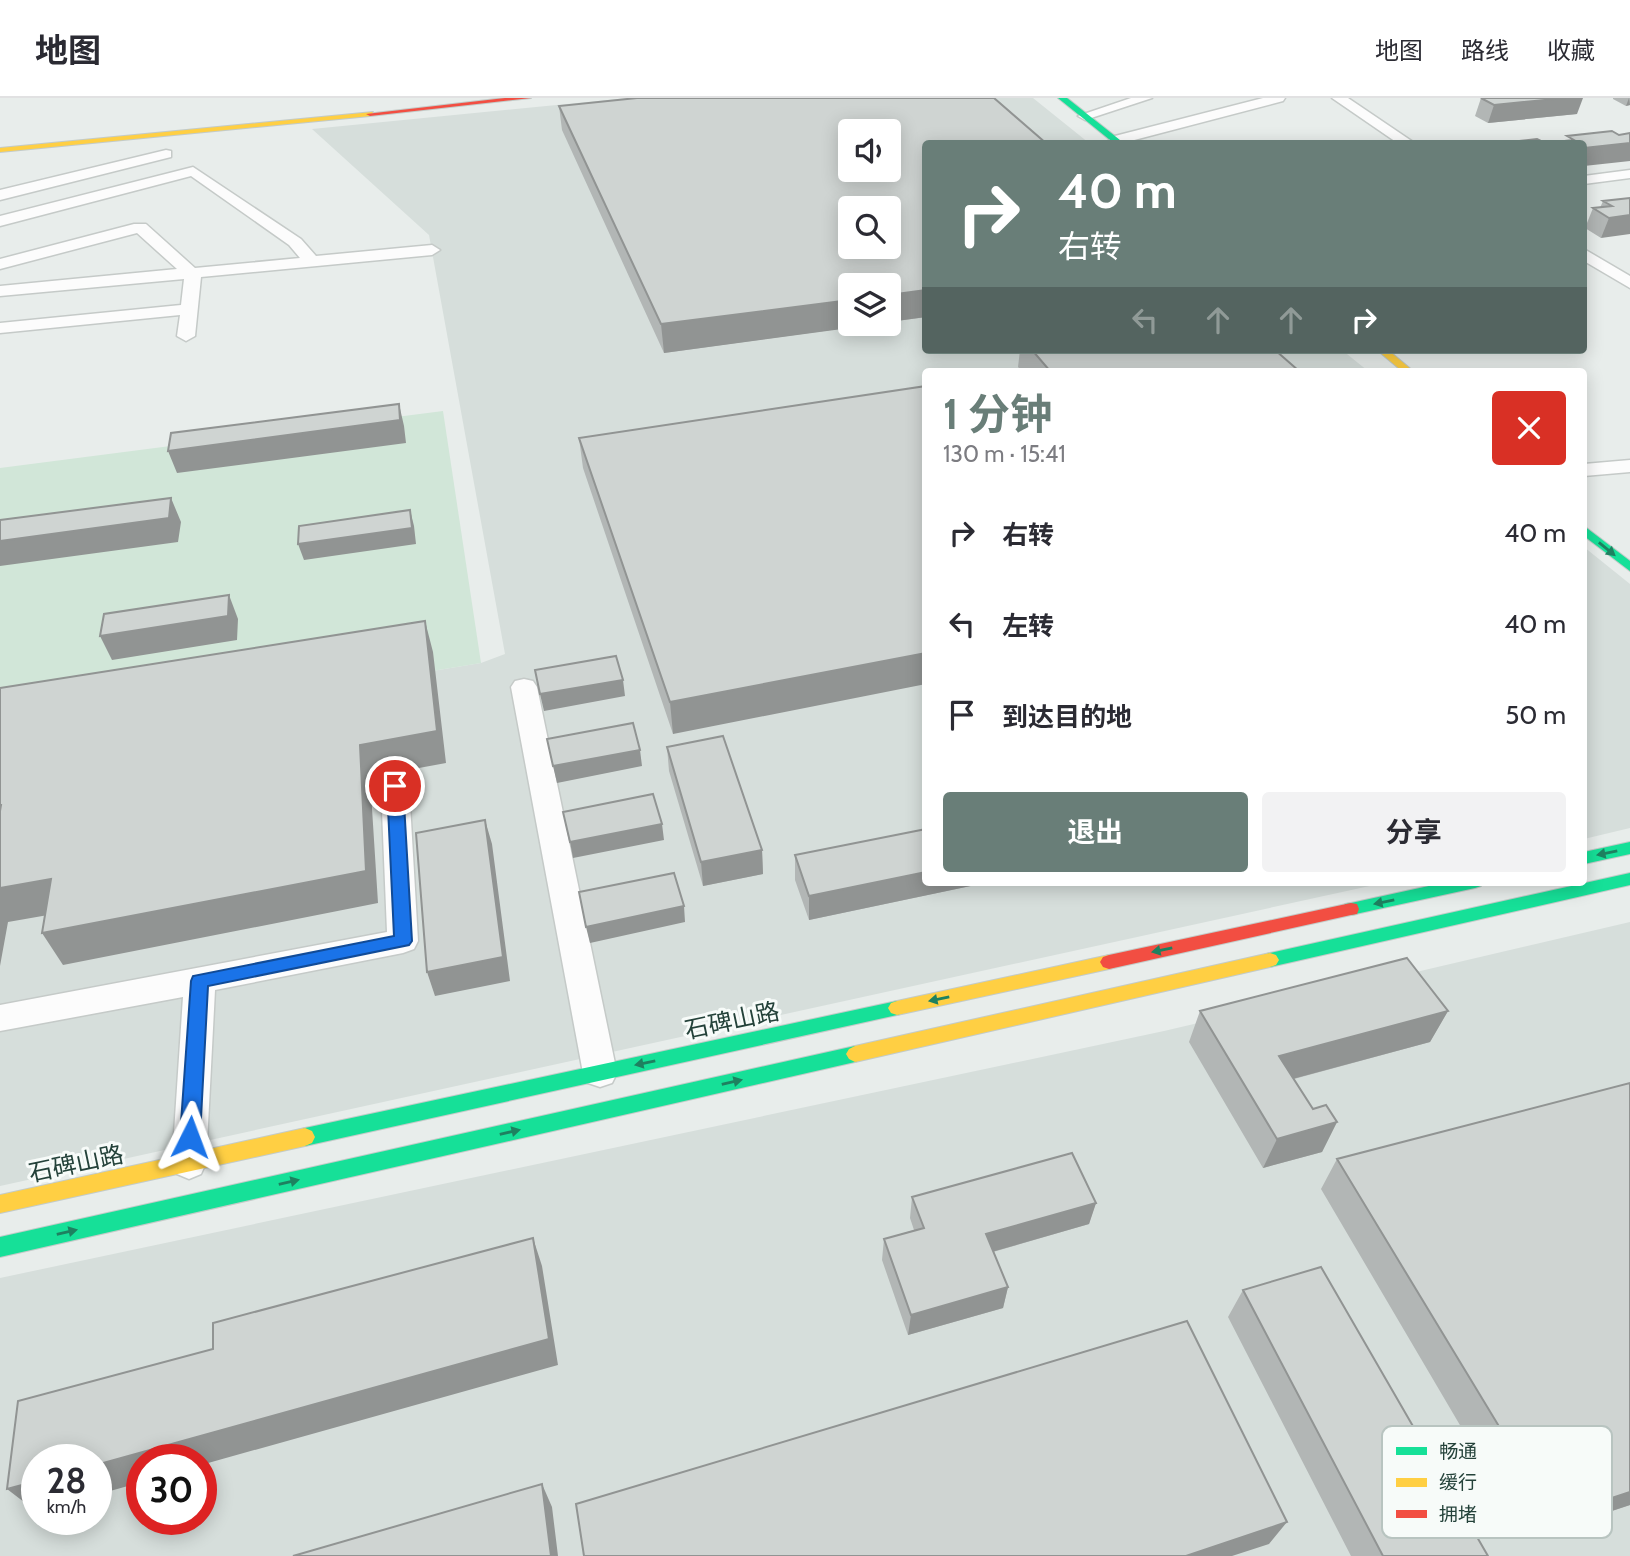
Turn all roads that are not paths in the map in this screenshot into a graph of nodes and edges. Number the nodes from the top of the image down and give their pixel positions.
1 (461, 98) edge
2 (527, 98) edge
3 (1047, 98) edge
4 (1062, 98) edge
5 (1145, 98) edge
6 (1278, 98) edge
7 (1339, 98) edge
8 (1085, 116) junction
9 (151, 135) junction
10 (1110, 140) edge
11 (1111, 140) edge
12 (1120, 140) edge
13 (1403, 140) edge
14 (0, 143) edge
15 (0, 150) edge
16 (166, 154) junction
17 (193, 172) junction
18 (1630, 174) edge
19 (1587, 180) edge
20 (0, 195) edge
21 (0, 221) edge
22 (1587, 241) edge
23 (432, 250) dead end
24 (1587, 256) edge
25 (312, 262) junction
26 (0, 264) edge
27 (1630, 268) edge
28 (193, 275) junction
29 (1630, 283) edge
30 (0, 291) edge
31 (189, 309) junction
32 (0, 328) edge
33 (187, 336) dead end
34 (1387, 354) edge
35 (1366, 357) dead end
36 (1379, 368) edge
37 (1404, 368) edge
38 (1630, 466) edge
39 (1587, 470) edge
40 (1589, 524) edge
41 (1630, 546) edge
42 (1630, 567) edge
43 (524, 687) dead end
44 (395, 786) dead end
45 (1630, 848) edge
46 (1587, 857) edge
47 (1630, 880) edge
48 (1457, 886) edge
49 (200, 981) junction
50 (0, 1018) edge
51 (600, 1073) junction
52 (189, 1163) junction
53 (0, 1204) edge
54 (0, 1247) edge

1 - 14 street
2 - 9 street
3 - 10 street
4 - 8 street
5 - 8 street
6 - 12 street
7 - 13 street
8 - 11 street
9 - 15 street
9 - 16 street
16 - 17 street
16 - 20 street
17 - 21 street
17 - 25 street
18 - 19 street
22 - 27 street
23 - 25 street
24 - 29 street
25 - 28 street
26 - 28 street
28 - 30 street
28 - 31 street
31 - 32 street
31 - 33 street
34 - 37 street
35 - 36 street
38 - 39 street
40 - 41 street
40 -> 42 street
43 - 51 street
44 - 49 street
45 -> 46 street
54 -> 47 street
48 -> 51 street, 石碑山路
49 - 50 street
49 - 52 street
51 - 52 street, 石碑山路
52 - 53 street, 石碑山路

